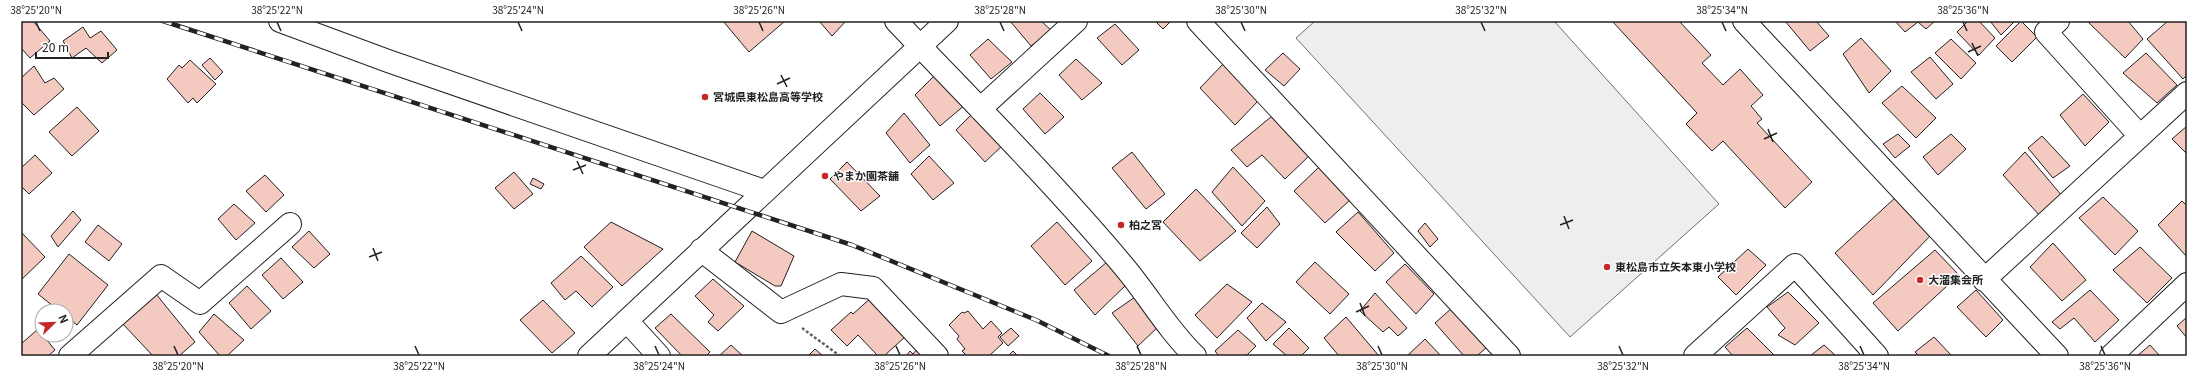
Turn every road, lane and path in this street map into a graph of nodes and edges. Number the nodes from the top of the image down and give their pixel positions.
1 (280, 21) edge
2 (896, 21) edge
3 (947, 21) edge
4 (1076, 21) edge
5 (1198, 21) edge
6 (1744, 21) edge
7 (2058, 21) edge
8 (920, 46) junction
9 (2187, 93) edge
10 (980, 109) junction
11 (2140, 136) junction
12 (764, 191) junction
13 (290, 224) dead end
14 (701, 250) junction
15 (1984, 280) junction
16 (2187, 284) edge
17 (781, 312) junction
18 (627, 321) junction
19 (70, 356) edge
20 (589, 356) edge
21 (659, 356) edge
22 (840, 356) edge
23 (937, 356) edge
24 (1195, 356) edge
25 (1509, 356) edge
26 (1695, 356) edge
27 (1877, 356) edge
28 (2057, 356) edge
29 (2111, 356) edge

1 - 12 street
2 - 8 street
3 - 8 street
4 - 10 street
5 - 25 street
6 - 15 street
7 - 11 street
8 - 10 street
8 - 12 street
9 - 11 street
10 - 24 street
11 - 15 street
12 - 14 street
13 - 19 street
14 - 17 street
14 - 18 street
15 - 28 street
16 - 29 street
17 - 22 path
17 - 23 street
18 - 20 street
18 - 21 street
26 - 27 street

